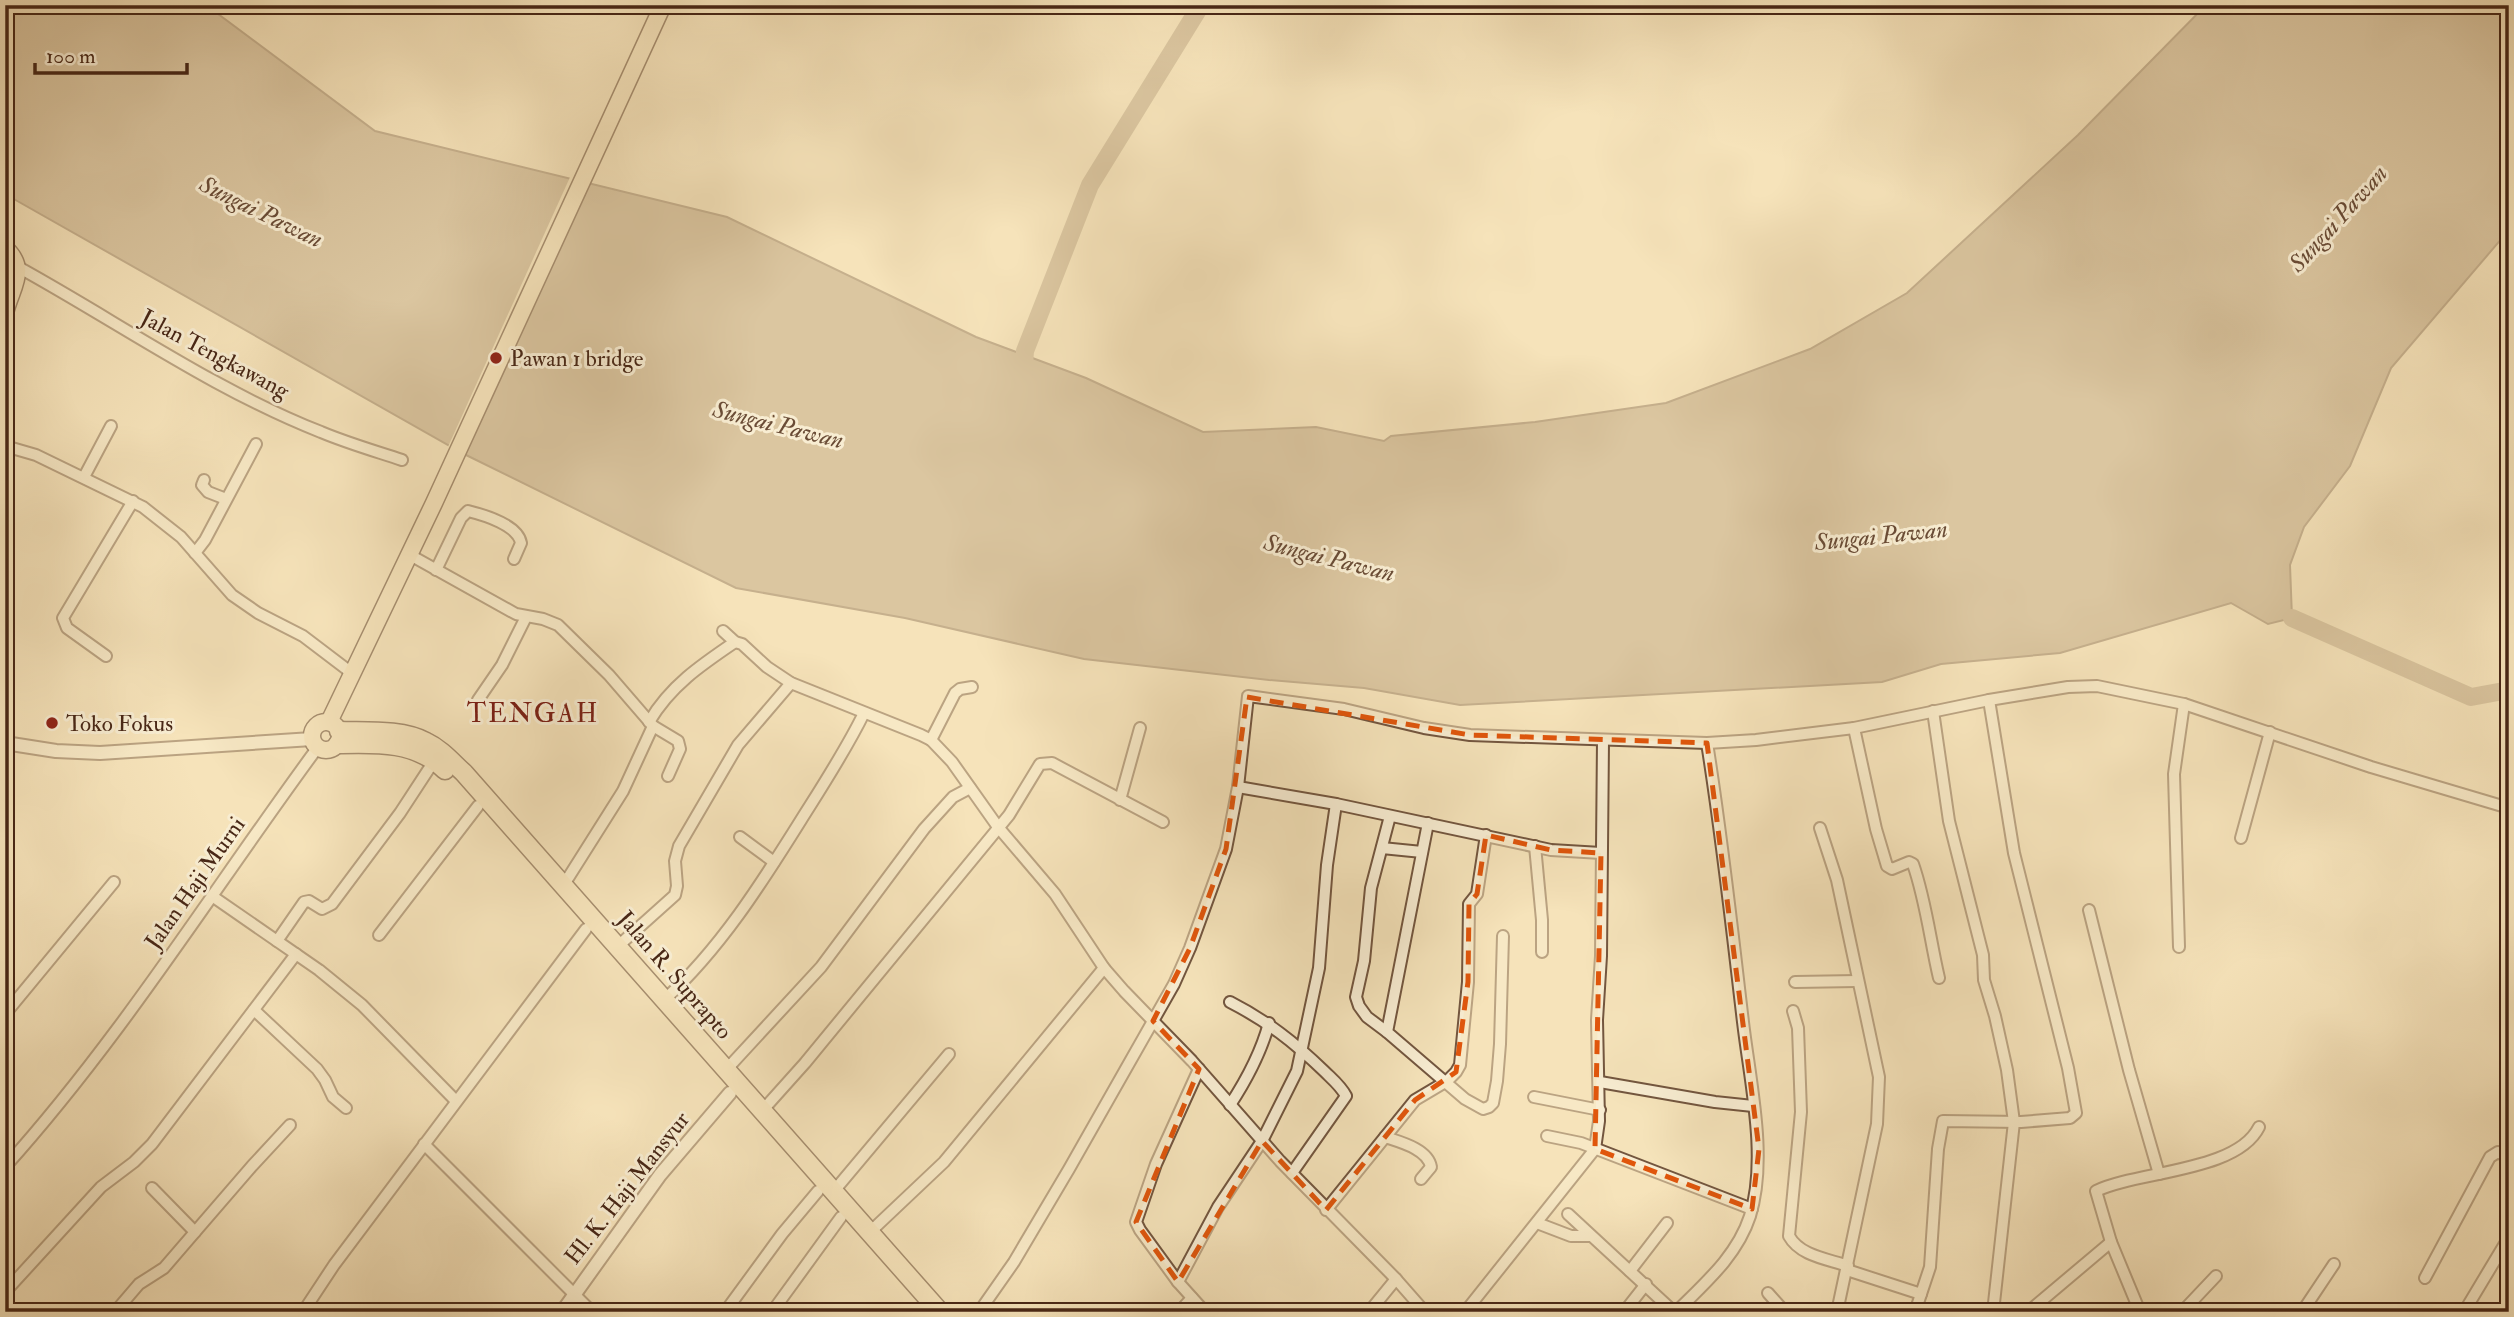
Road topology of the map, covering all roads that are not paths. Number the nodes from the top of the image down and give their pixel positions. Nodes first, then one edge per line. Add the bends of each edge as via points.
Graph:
1 (663, 5) edge
2 (5, 248) edge
3 (13, 269) edge
4 (5, 313) edge
5 (111, 426) dead end
6 (256, 444) dead end
7 (5, 446) edge
8 (402, 460) dead end
9 (84, 477) junction
10 (204, 480) dead end
11 (226, 499) junction
12 (133, 501) junction
13 (195, 553) junction
14 (410, 555) junction
15 (514, 559) dead end
16 (436, 570) junction
17 (526, 617) junction
18 (723, 631) dead end
19 (735, 642) junction
20 (106, 656) dead end
21 (353, 674) junction
22 (791, 683) junction
23 (972, 687) dead end
24 (478, 699) dead end
25 (1989, 700) junction
26 (2184, 704) junction
27 (1933, 711) junction
28 (864, 713) junction
29 (651, 724) junction
30 (1854, 727) junction
31 (1140, 728) dead end
32 (335, 732) junction
33 (2270, 732) junction
34 (931, 740) junction
35 (1603, 741) junction
36 (5, 743) edge
37 (315, 743) junction
38 (1707, 743) junction
39 (434, 761) junction
40 (668, 776) dead end
41 (1238, 787) junction
42 (970, 788) junction
43 (1120, 800) junction
44 (1336, 804) junction
45 (478, 806) junction
46 (2509, 808) edge
47 (1390, 816) junction
48 (1163, 822) dead end
49 (1428, 823) junction
50 (998, 827) junction
51 (1820, 828) dead end
52 (1486, 835) junction
53 (740, 837) dead end
54 (2241, 838) dead end
55 (1535, 846) junction
56 (1382, 848) junction
57 (1422, 852) junction
58 (1601, 853) junction
59 (774, 862) junction
60 (114, 882) dead end
61 (563, 886) junction
62 (212, 896) junction
63 (2089, 910) dead end
64 (586, 929) junction
65 (379, 935) dead end
66 (1503, 936) dead end
67 (277, 941) junction
68 (617, 947) junction
69 (2179, 947) dead end
70 (1542, 952) dead end
71 (296, 954) junction
72 (1104, 968) junction
73 (1939, 978) dead end
74 (1857, 981) junction
75 (1796, 982) dead end
76 (653, 994) junction
77 (1230, 1002) dead end
78 (254, 1010) junction
79 (1793, 1011) dead end
80 (5, 1014) edge
81 (1153, 1021) junction
82 (1269, 1023) junction
83 (1387, 1032) junction
84 (1302, 1050) junction
85 (949, 1054) dead end
86 (1199, 1069) junction
87 (726, 1070) junction
88 (1447, 1081) junction
89 (1600, 1083) junction
90 (730, 1093) junction
91 (1534, 1097) dead end
92 (456, 1101) junction
93 (1230, 1105) junction
94 (1753, 1106) junction
95 (346, 1108) dead end
96 (1600, 1110) junction
97 (762, 1111) junction
98 (2014, 1122) junction
99 (290, 1125) dead end
100 (2259, 1127) dead end
101 (1548, 1136) dead end
102 (1385, 1137) junction
103 (1262, 1141) junction
104 (424, 1144) junction
105 (1595, 1149) junction
106 (2509, 1158) edge
107 (5, 1167) edge
108 (1292, 1173) junction
109 (2159, 1174) junction
110 (1421, 1179) dead end
111 (820, 1184) junction
112 (152, 1188) dead end
113 (1562, 1208) junction
114 (1752, 1209) junction
115 (1326, 1210) junction
116 (841, 1217) junction
117 (1537, 1223) junction
118 (1667, 1223) dead end
119 (195, 1232) junction
120 (870, 1232) junction
121 (1591, 1236) junction
122 (2509, 1237) edge
123 (2111, 1242) junction
124 (2334, 1264) dead end
125 (1847, 1268) junction
126 (1630, 1271) junction
127 (2216, 1276) dead end
128 (2425, 1278) dead end
129 (1396, 1279) junction
130 (1178, 1282) junction
131 (1646, 1284) junction
132 (5, 1292) edge
133 (574, 1293) junction
134 (1768, 1293) dead end
135 (1922, 1294) junction
136 (1192, 1298) junction
137 (115, 1312) edge
138 (303, 1312) edge
139 (562, 1312) edge
140 (593, 1312) edge
141 (725, 1312) edge
142 (772, 1312) edge
143 (925, 1312) edge
144 (940, 1312) edge
145 (979, 1312) edge
146 (1179, 1312) edge
147 (1205, 1312) edge
148 (1370, 1312) edge
149 (1425, 1312) edge
150 (1465, 1312) edge
151 (1624, 1312) edge
152 (1675, 1312) edge
153 (1785, 1312) edge
154 (1837, 1312) edge
155 (1915, 1312) edge
156 (1993, 1312) edge
157 (2028, 1312) edge
158 (2140, 1312) edge
159 (2182, 1312) edge
160 (2302, 1312) edge
161 (2465, 1312) edge

1 - 14 main road
2 - 3 main road via 14,258
3 - 4 main road
3 - 8 street, Jalan Tengkawang via 249,398 320,432
5 - 9 street
6 - 11 street
7 - 9 street
9 - 12 street
10 - 11 street via 206,491
11 - 13 street
12 - 13 street
12 - 20 street via 62,618 67,628
13 - 21 street via 232,594 303,636
14 - 16 street
14 - 21 main road
15 - 16 street via 521,543 519,535 468,512
16 - 17 street
17 - 24 street via 502,665
17 - 29 street via 558,625
18 - 19 street
19 - 22 street
19 - 29 street via 675,687
21 - 32 main road
22 - 28 street
22 - 68 street via 738,745 685,835 676,854 673,898
23 - 34 street via 955,693
25 - 26 street via 2097,686
25 - 27 street
25 - 98 street via 2014,853 2077,1109 2070,1118
26 - 33 street
26 - 69 street via 2174,774
27 - 30 street
27 - 98 street via 1950,821 1983,955 1984,980 2007,1070
28 - 34 street
28 - 59 street
29 - 40 street via 680,743
29 - 61 street via 628,782
30 - 38 street
30 - 73 street via 1888,866 1913,864
31 - 43 street
32 - 37 main road via 326,750
32 - 37 main road via 316,726
32 - 39 highway, Jalan R. Suprapto via 396,745
32 - 61 highway, Jalan R. Suprapto via 407,736 441,751
33 - 46 street
33 - 54 street
34 - 42 street
35 - 38 street
35 - 41 street via 1470,735 1344,709 1249,696
35 - 58 street
36 - 37 street via 100,753
37 - 62 street, Jalan Haji Murni
38 - 94 street
39 - 45 highway, Jalan R. Suprapto
39 - 67 street via 332,905 322,909 304,902
41 - 44 street
41 - 81 street via 1216,879 1185,960
42 - 50 street
42 - 87 street via 953,797 918,835 821,968
43 - 48 street
43 - 50 street via 1052,762 1044,762
44 - 47 street
44 - 84 street via 1319,968
45 - 64 highway, Jalan R. Suprapto
45 - 65 street
47 - 49 street
47 - 56 street
49 - 52 street
49 - 57 street
50 - 72 street via 1055,894
50 - 97 street
51 - 74 street via 1837,880
52 - 55 street
52 - 88 street via 1477,894 1469,904 1462,1050 1456,1072
53 - 59 street
55 - 58 street
55 - 70 street
56 - 57 street
56 - 83 street via 1371,888 1356,998 1367,1017
57 - 83 street
58 - 89 street
59 - 76 street via 722,937
60 - 80 street
61 - 68 highway, Jalan R. Suprapto
62 - 67 street
62 - 107 street, Jalan Haji Murni via 46,1122
63 - 109 street
64 - 76 highway, Jalan R. Suprapto
64 - 92 street
66 - 88 street via 1493,1102 1486,1109 1475,1105
67 - 71 street
68 - 76 highway, Jalan R. Suprapto
71 - 78 street
71 - 92 street via 362,1005
72 - 81 street
72 - 120 street via 944,1163
74 - 75 street
74 - 125 street via 1880,1097
76 - 87 highway, Jalan R. Suprapto
76 - 90 highway, Jalan R. Suprapto
77 - 82 street
78 - 95 street via 317,1069 333,1097
78 - 132 street via 152,1144 101,1187
79 - 125 street via 1798,1028 1801,1112 1789,1236 1796,1246
81 - 86 street
81 - 145 street via 1031,1235
82 - 84 street
82 - 93 street via 1245,1082
83 - 88 street
84 - 103 street via 1297,1071
84 - 108 street via 1346,1099
85 - 111 street
86 - 93 street
86 - 130 street via 1156,1164 1136,1222
87 - 97 highway, Jalan R. Suprapto
88 - 102 street via 1415,1100
89 - 94 street
89 - 96 street
90 - 111 highway, Jalan R. Suprapto
90 - 133 street, Hl. K. Haji Mansyur via 660,1175
91 - 96 street
92 - 104 street
93 - 103 street
94 - 114 street via 1759,1149
96 - 105 street
97 - 111 highway, Jalan R. Suprapto
98 - 135 street via 1941,1123 1930,1267
98 - 156 street
99 - 119 street
100 - 109 street via 2234,1151
101 - 105 street
102 - 110 street via 1410,1145 1430,1161 1431,1167
102 - 115 street
103 - 108 street
103 - 130 street via 1218,1207
104 - 133 street
104 - 138 street
105 - 113 street
105 - 114 street
106 - 128 street via 2498,1152 2490,1157
108 - 115 street
109 - 123 street via 2096,1191
111 - 116 highway, Jalan R. Suprapto
111 - 120 highway, Jalan R. Suprapto
111 - 141 street
112 - 119 street
113 - 117 street
113 - 121 street
114 - 152 street via 1734,1249
115 - 129 street
116 - 142 street
116 - 143 highway, Jalan R. Suprapto
117 - 121 street via 1571,1236
117 - 150 street
118 - 126 street
119 - 137 street via 164,1268 139,1284
120 - 144 highway, Jalan R. Suprapto
121 - 126 street
122 - 161 street
123 - 157 street
123 - 158 street
124 - 160 street
125 - 135 street
125 - 154 street
126 - 131 street
127 - 159 street
129 - 148 street
129 - 149 street
130 - 136 street
131 - 151 street
131 - 152 street
133 - 139 street, Hl. K. Haji Mansyur
133 - 140 street
134 - 153 street
135 - 155 street
136 - 146 street
136 - 147 street

